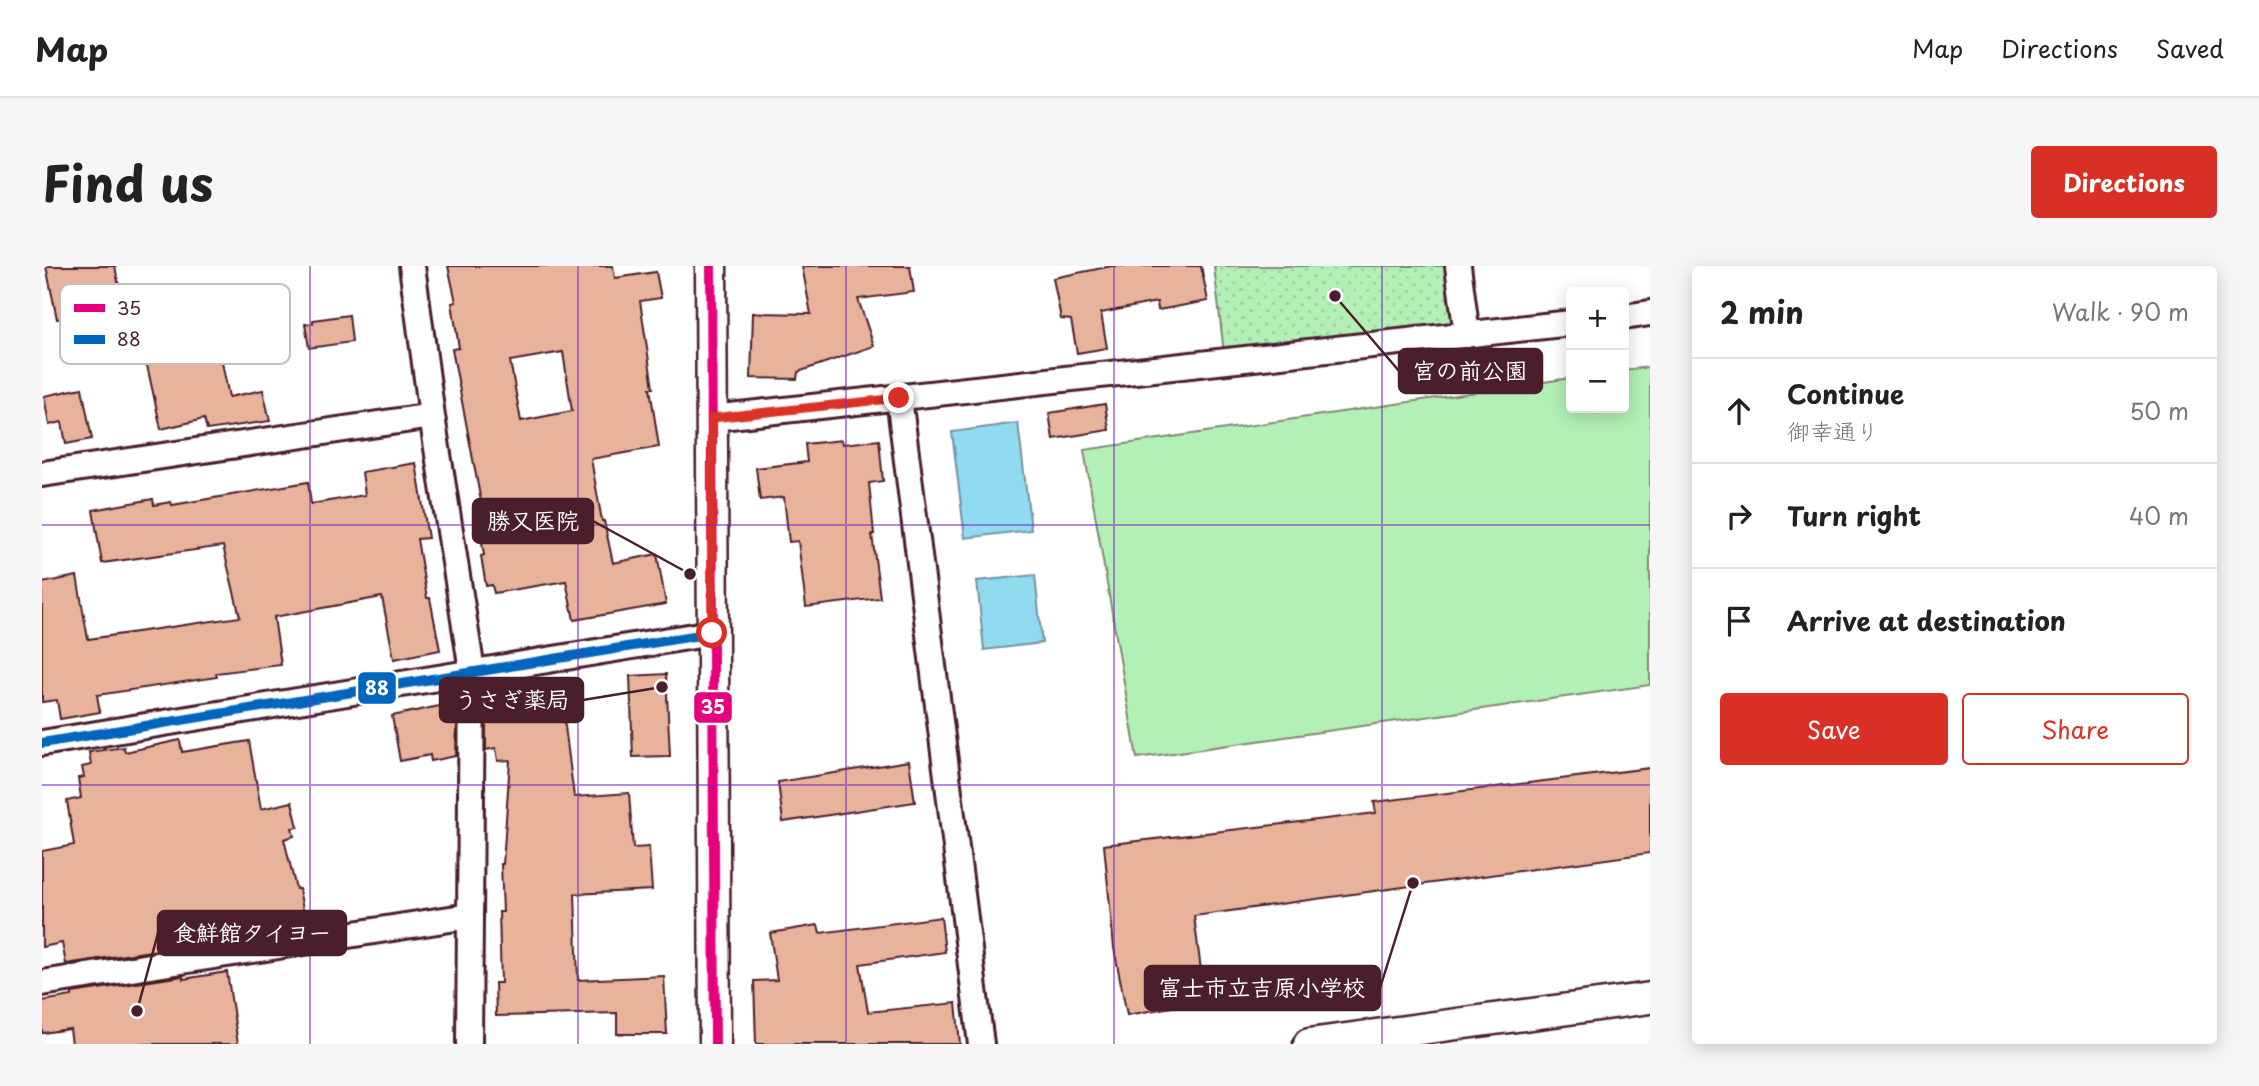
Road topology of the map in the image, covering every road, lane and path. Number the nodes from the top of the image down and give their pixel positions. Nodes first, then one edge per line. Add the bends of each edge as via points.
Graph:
1 (412, 266) edge
2 (711, 266) edge
3 (1458, 266) edge
4 (1650, 313) edge
5 (1629, 316) edge
6 (1566, 324) edge
7 (1467, 335) junction
8 (899, 398) junction
9 (432, 416) junction
10 (712, 418) junction
11 (42, 474) edge
12 (712, 633) junction
13 (472, 671) junction
14 (42, 744) edge
15 (469, 916) junction
16 (42, 983) edge
17 (1650, 998) edge
18 (469, 1044) edge
19 (715, 1044) edge
20 (981, 1044) edge
21 (1308, 1044) edge

1 - 9 street
2 - 10 street
3 - 7 street
4 - 5 street
6 - 7 street
7 - 8 street
8 - 10 street
8 - 20 street
9 - 11 street
9 - 13 street
10 - 12 street
12 - 13 street
12 - 19 street
13 - 14 street
13 - 15 street
15 - 16 street
15 - 18 street
17 - 21 street

